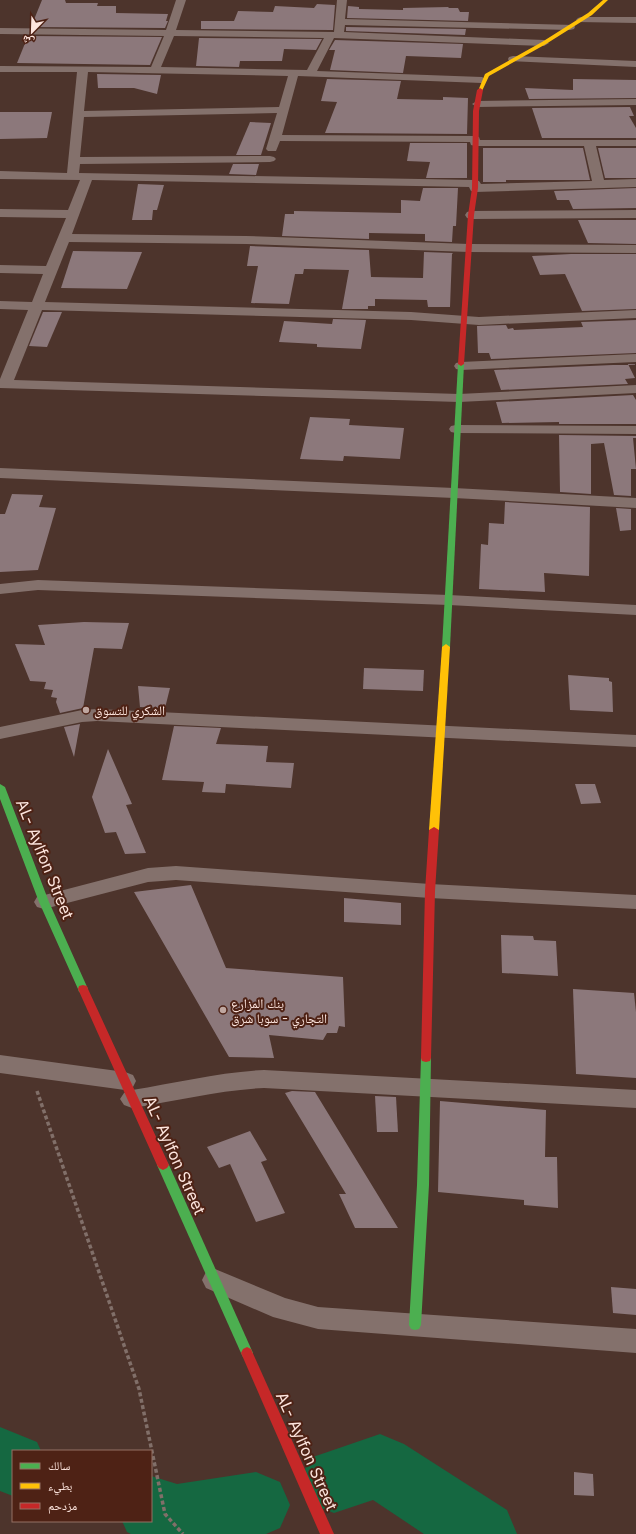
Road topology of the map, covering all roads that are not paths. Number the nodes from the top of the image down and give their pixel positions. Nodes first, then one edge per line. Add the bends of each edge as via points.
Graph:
1 (181, 0) edge
2 (342, 0) edge
3 (606, 0) edge
4 (581, 20) junction
5 (636, 20) edge
6 (341, 22) junction
7 (570, 27) junction
8 (0, 31) edge
9 (170, 33) junction
10 (335, 35) junction
11 (544, 43) junction
12 (513, 59) junction
13 (636, 64) edge
14 (0, 69) edge
15 (83, 69) junction
16 (155, 69) junction
17 (294, 72) junction
18 (311, 73) junction
19 (482, 80) junction
20 (636, 102) edge
21 (477, 104) junction
22 (283, 110) junction
23 (78, 114) junction
24 (274, 138) junction
25 (475, 141) junction
26 (636, 143) edge
27 (589, 144) junction
28 (270, 159) junction
29 (74, 161) junction
30 (0, 175) edge
31 (72, 176) junction
32 (87, 177) junction
33 (261, 181) junction
34 (636, 183) edge
35 (600, 185) junction
36 (475, 186) junction
37 (0, 213) edge
38 (73, 214) junction
39 (636, 214) edge
40 (471, 215) junction
41 (64, 238) junction
42 (469, 248) junction
43 (636, 249) edge
44 (0, 269) edge
45 (51, 270) junction
46 (0, 305) edge
47 (36, 305) junction
48 (636, 314) edge
49 (464, 320) junction
50 (636, 358) edge
51 (461, 366) junction
52 (2, 384) edge
53 (636, 389) edge
54 (459, 398) junction
55 (456, 429) junction
56 (636, 430) edge
57 (0, 473) edge
58 (454, 493) junction
59 (636, 503) edge
60 (0, 589) edge
61 (449, 600) junction
62 (636, 610) edge
63 (441, 731) junction
64 (0, 733) edge
65 (636, 741) edge
66 (0, 787) edge
67 (6, 820) edge
68 (430, 891) junction
69 (44, 902) junction
70 (636, 902) edge
71 (0, 1064) edge
72 (426, 1087) junction
73 (129, 1090) junction
74 (636, 1099) edge
75 (215, 1280) junction
76 (415, 1325) junction
77 (636, 1341) edge
78 (327, 1534) edge

1 - 9 street
2 - 6 street
3 - 4 main road
4 - 5 street
4 - 7 main road
6 - 7 street
6 - 10 street
7 - 11 main road
8 - 9 street
9 - 10 street
9 - 16 street
10 - 11 street
10 - 18 street
11 - 12 main road
12 - 13 street
12 - 19 main road
14 - 15 street
15 - 16 street
15 - 23 street
16 - 17 street
17 - 18 street
17 - 22 street
18 - 19 street
19 - 21 main road
20 - 21 street
21 - 25 main road
22 - 23 street
22 - 24 street
23 - 29 street
24 - 25 street
24 - 28 street
25 - 27 street
25 - 36 main road
26 - 27 street
27 - 35 street
28 - 29 street
28 - 33 street
29 - 31 street
30 - 31 street
31 - 32 street
32 - 33 street
32 - 38 street
33 - 36 street
34 - 35 street
35 - 36 street
36 - 40 main road
37 - 38 street
38 - 41 street
39 - 40 street
40 - 42 main road
41 - 42 street via 246,240
41 - 45 street
42 - 43 street
42 - 49 main road
44 - 45 street
45 - 47 street
46 - 47 street
47 - 49 street via 422,316
47 - 52 street
48 - 49 street via 507,321
49 - 51 main road
50 - 51 street
51 - 54 main road
52 - 54 street
53 - 54 street
54 - 55 main road
55 - 56 street
55 - 58 main road
57 - 58 street
58 - 59 street
58 - 61 main road
60 - 61 street via 38,585
61 - 62 street
61 - 63 main road
63 - 64 street via 97,715
63 - 65 street
63 - 68 main road
66 - 67 main road, AL- Aylfon Street
67 - 69 main road, AL- Aylfon Street
68 - 69 street via 176,873 148,875
68 - 70 street
68 - 72 main road
69 - 73 main road, AL- Aylfon Street
71 - 73 street via 28,1066
72 - 73 street via 264,1079 235,1080 215,1085
72 - 74 street
72 - 76 main road
73 - 75 main road, AL- Aylfon Street
75 - 76 street via 282,1309 311,1316
75 - 78 main road, AL- Aylfon Street
76 - 77 street

